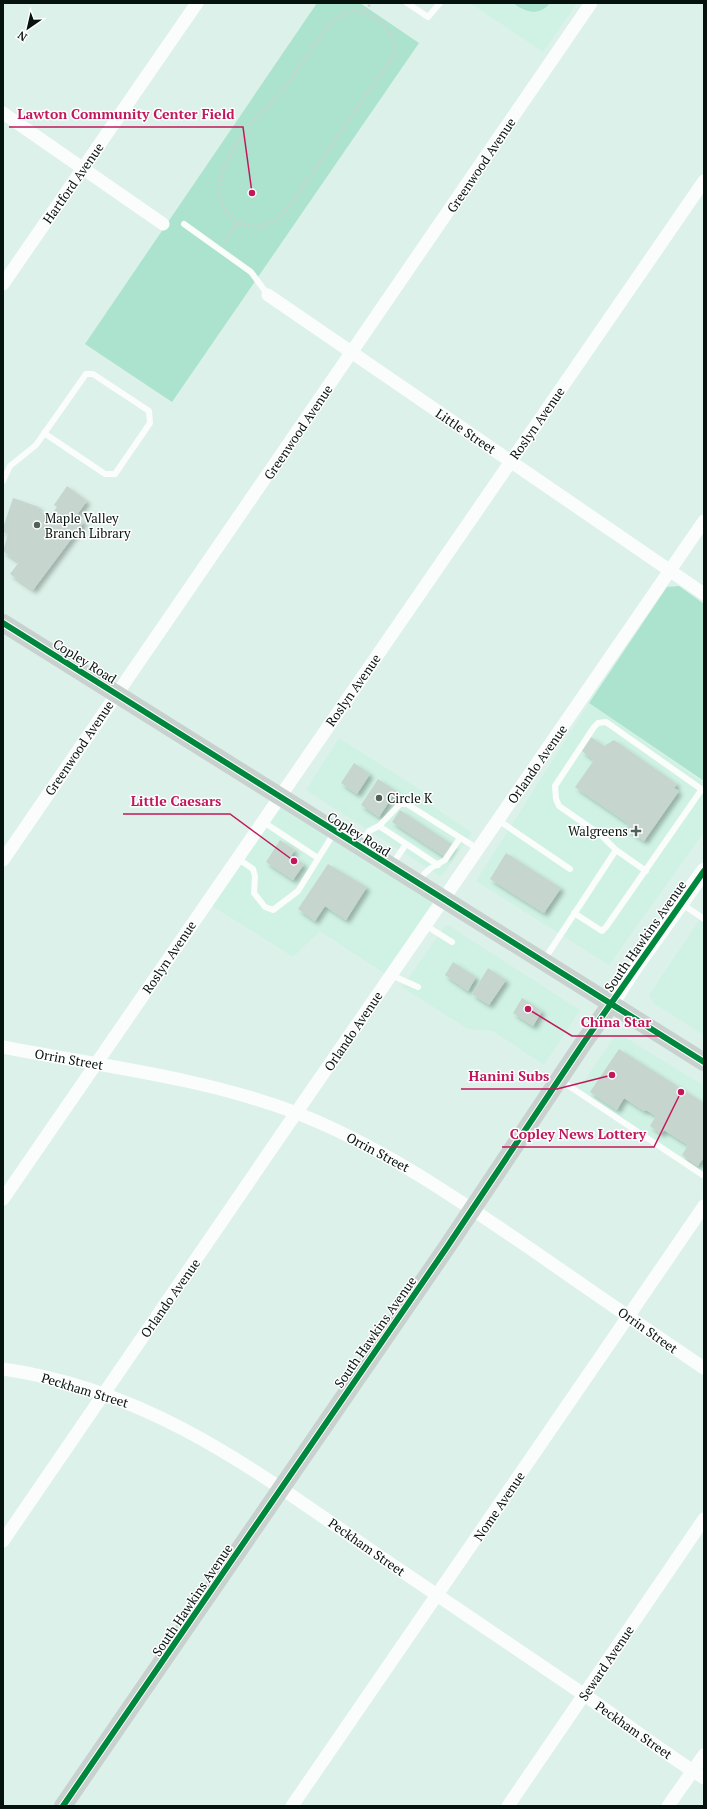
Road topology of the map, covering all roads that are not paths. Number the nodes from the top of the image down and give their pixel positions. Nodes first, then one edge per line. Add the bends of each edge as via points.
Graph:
1 (196, 3) edge
2 (407, 3) edge
3 (440, 3) edge
4 (591, 3) edge
5 (3, 112) edge
6 (83, 168) junction
7 (704, 181) edge
8 (163, 224) dead end
9 (184, 224) dead end
10 (3, 284) edge
11 (268, 295) joint
12 (351, 352) junction
13 (44, 433) junction
14 (510, 461) junction
15 (3, 481) edge
16 (704, 521) edge
17 (670, 570) junction
18 (704, 594) edge
19 (3, 622) edge
20 (116, 694) junction
21 (703, 790) edge
22 (279, 797) junction
23 (498, 820) junction
24 (262, 822) junction
25 (379, 826) junction
26 (335, 832) junction
27 (460, 838) junction
28 (406, 844) junction
29 (359, 847) junction
30 (478, 849) junction
31 (616, 850) junction
32 (237, 858) junction
33 (318, 858) junction
34 (3, 860) edge
35 (438, 865) junction
36 (391, 867) junction
37 (570, 869) dead end
38 (646, 871) junction
39 (704, 871) edge
40 (418, 884) junction
41 (443, 899) junction
42 (681, 903) junction
43 (574, 913) junction
44 (704, 918) edge
45 (425, 925) junction
46 (452, 942) dead end
47 (543, 962) junction
48 (391, 975) junction
49 (418, 987) dead end
50 (611, 1004) junction
51 (3, 1047) edge
52 (704, 1062) edge
53 (96, 1064) junction
54 (559, 1079) junction
55 (296, 1113) junction
56 (704, 1176) edge
57 (3, 1199) edge
58 (704, 1206) edge
59 (472, 1209) junction
60 (628, 1316) junction
61 (3, 1368) edge
62 (704, 1368) edge
63 (106, 1394) junction
64 (281, 1488) junction
65 (704, 1519) edge
66 (3, 1541) edge
67 (437, 1596) junction
68 (584, 1695) junction
69 (704, 1755) edge
70 (699, 1775) edge
71 (63, 1806) edge
72 (292, 1806) edge
73 (508, 1806) edge
74 (668, 1806) edge

1 - 6 street, Hartford Avenue
2 - 3 lane via 428,17
4 - 12 street, Greenwood Avenue
5 - 6 street
6 - 8 street
6 - 10 street, Hartford Avenue
7 - 14 street, Roslyn Avenue
9 - 11 lane via 251,272
11 - 12 street, Little Street
12 - 14 street, Little Street
12 - 20 street, Greenwood Avenue
13 - 13 lane via 86,374 93,374 149,412 150,423 115,474 106,474
13 - 15 lane via 36,445 10,466
14 - 17 street, Little Street
14 - 22 street, Roslyn Avenue
16 - 17 street, Orlando Avenue
17 - 18 street, Little Street
17 - 23 street, Orlando Avenue
19 - 20 main road, Copley Road
20 - 22 main road, Copley Road
20 - 34 street, Greenwood Avenue
21 - 31 lane via 606,722 598,723 554,786 559,806 601,835
21 - 38 lane
22 - 24 street, Roslyn Avenue
22 - 26 main road, Copley Road
23 - 30 street, Orlando Avenue
23 - 37 lane
24 - 32 street, Roslyn Avenue
24 - 33 lane
25 - 27 lane via 400,804 407,804
25 - 28 lane
25 - 29 lane via 369,831
26 - 29 main road, Copley Road
26 - 33 lane
27 - 30 lane
27 - 35 lane via 446,860
28 - 35 lane
28 - 36 lane
29 - 36 main road, Copley Road
30 - 41 street, Orlando Avenue
31 - 38 lane
31 - 43 lane
32 - 33 lane via 253,869 254,893 265,907 273,910 298,890
32 - 53 street, Roslyn Avenue
35 - 40 lane via 424,874
36 - 40 main road, Copley Road
38 - 43 lane via 602,931
39 - 42 street, South Hawkins Avenue
40 - 41 main road, Copley Road
41 - 45 street, Orlando Avenue
41 - 47 main road, Copley Road
42 - 44 lane
42 - 50 street, South Hawkins Avenue
43 - 47 lane
45 - 46 lane
45 - 48 street, Orlando Avenue
47 - 50 main road, Copley Road
48 - 49 lane
48 - 55 street, Orlando Avenue
50 - 52 main road, Copley Road
50 - 54 main road, South Hawkins Avenue
51 - 53 street, Orrin Street
53 - 55 street, Orrin Street via 251,1097
53 - 57 street, Roslyn Avenue
54 - 56 lane
54 - 59 main road, South Hawkins Avenue
55 - 59 street, Orrin Street via 406,1166
55 - 63 street, Orlando Avenue
58 - 60 street, Nome Avenue
59 - 60 street, Orrin Street
59 - 64 main road, South Hawkins Avenue
60 - 62 street, Orrin Street
60 - 67 street, Nome Avenue
61 - 63 street, Peckham Street via 56,1379
63 - 64 street, Peckham Street via 158,1415 204,1439
63 - 66 street, Orlando Avenue
64 - 67 street, Peckham Street
64 - 71 main road, South Hawkins Avenue
65 - 68 street, Seward Avenue
67 - 68 street, Peckham Street
67 - 72 street, Nome Avenue
68 - 70 street, Peckham Street
68 - 73 street, Seward Avenue
69 - 70 street
70 - 74 street

